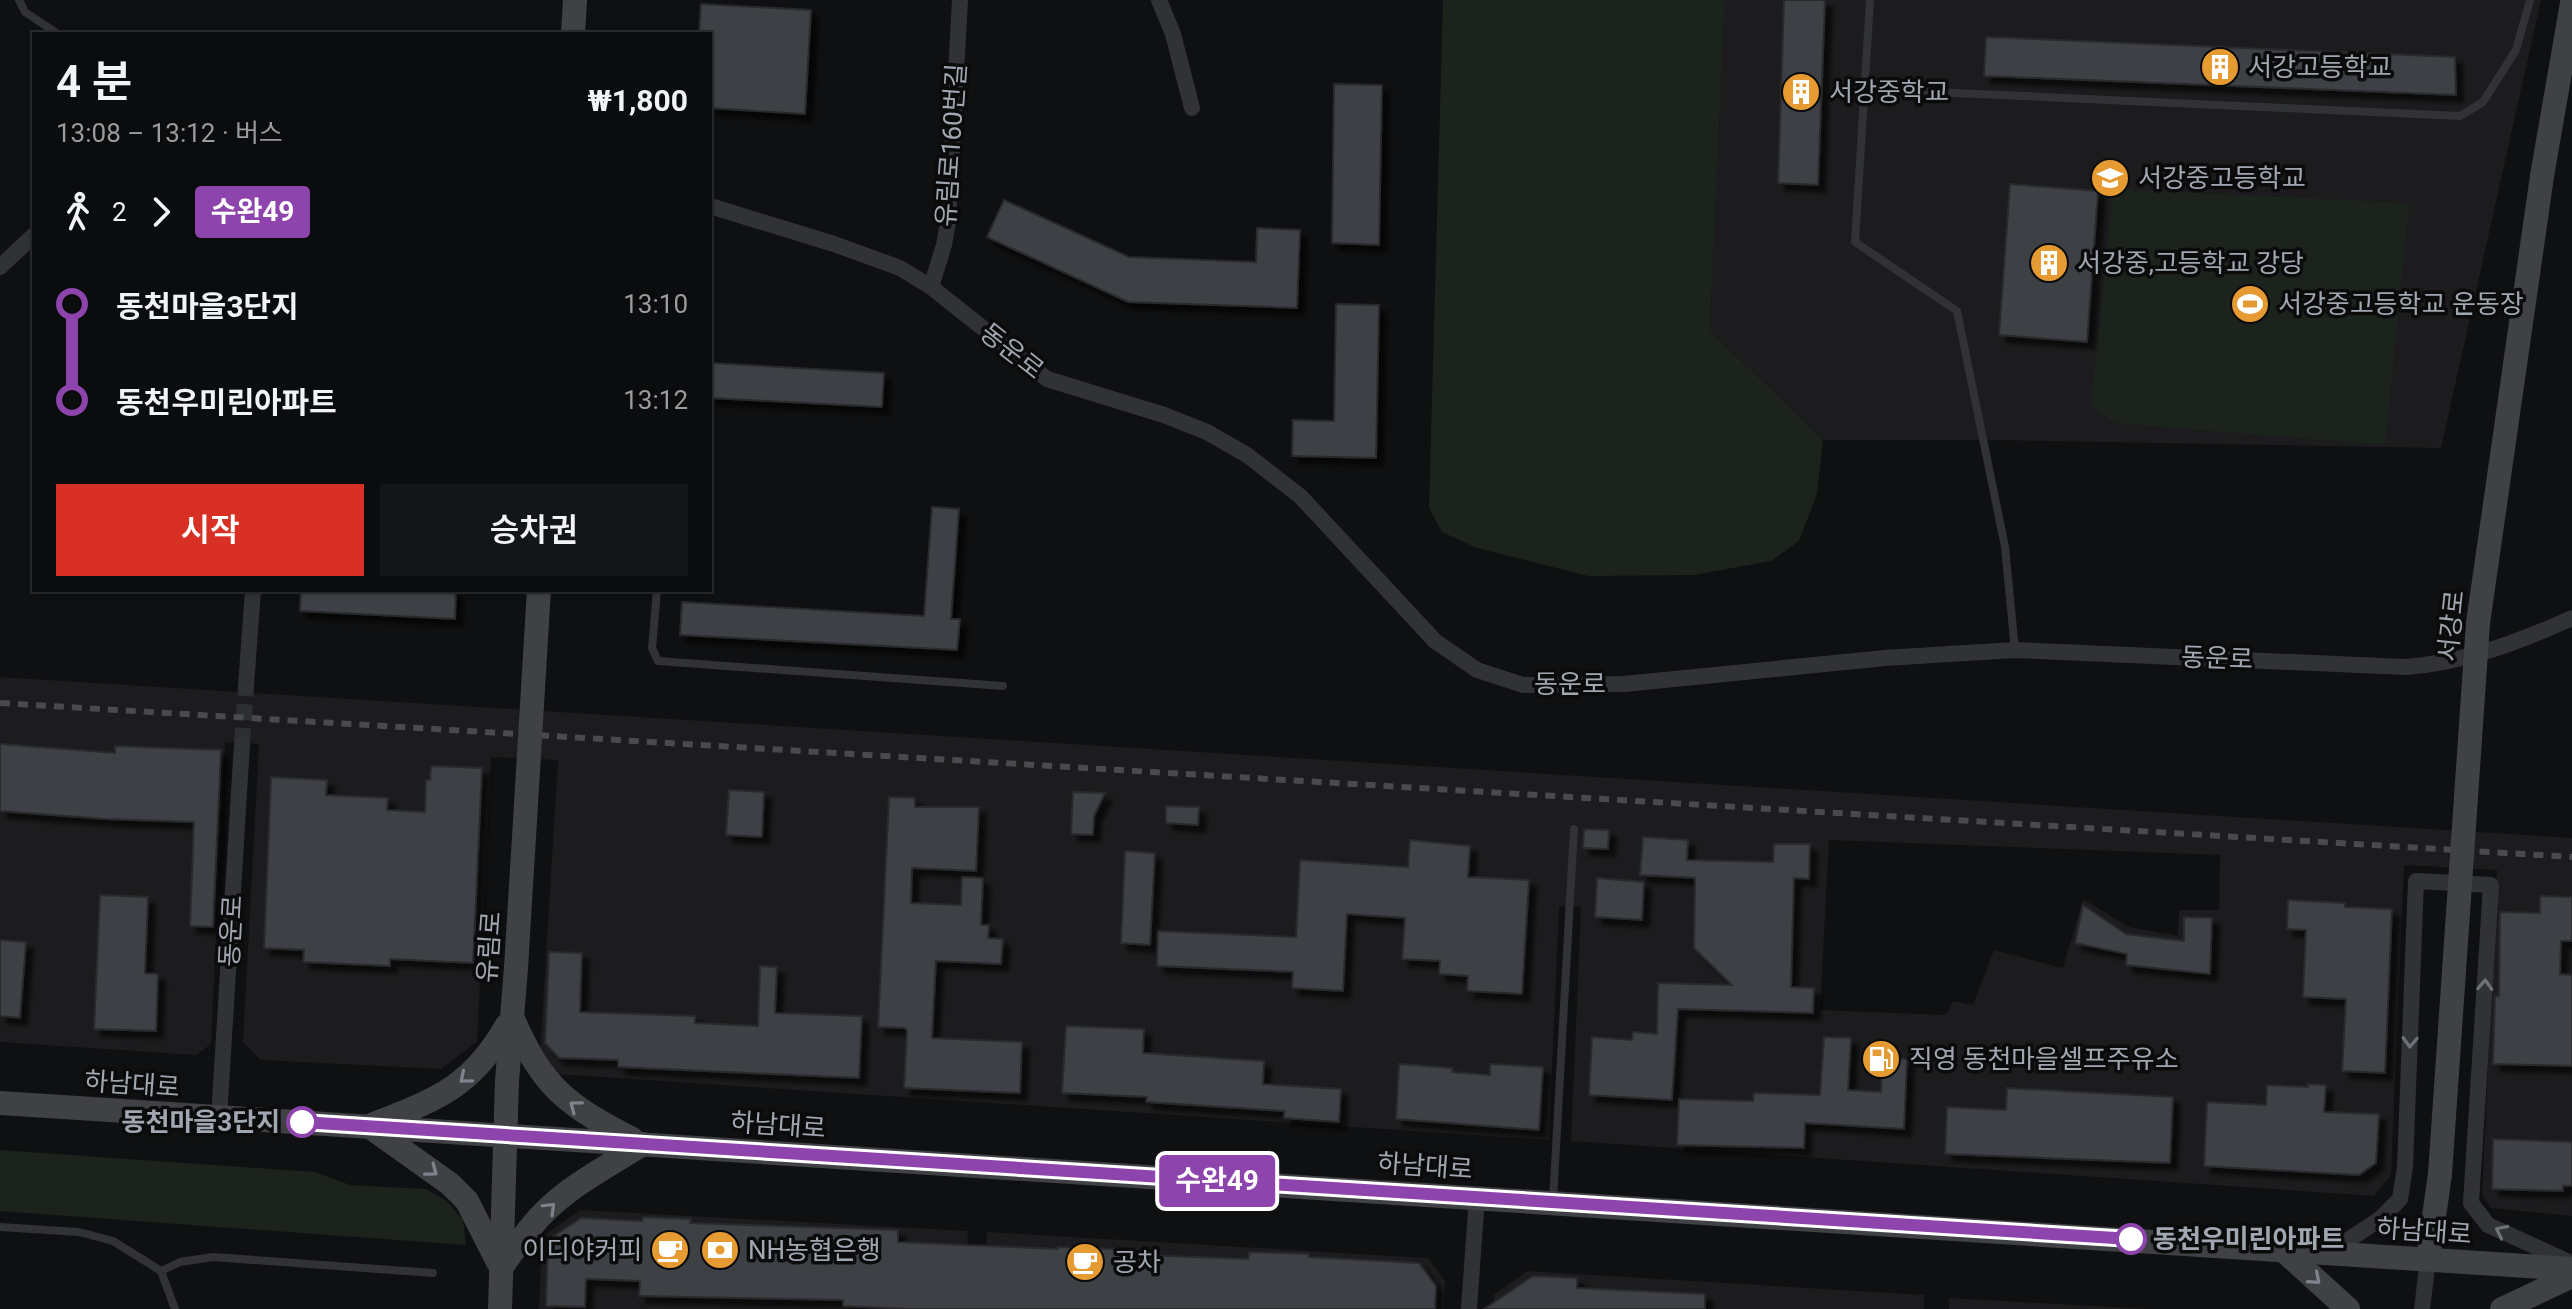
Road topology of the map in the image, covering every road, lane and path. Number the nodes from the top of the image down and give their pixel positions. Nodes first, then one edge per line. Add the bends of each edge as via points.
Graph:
1 (19, 0) edge
2 (575, 0) edge
3 (960, 0) edge
4 (1159, 0) edge
5 (1870, 0) edge
6 (2530, 0) edge
7 (2572, 3) edge
8 (55, 32) edge
9 (573, 32) edge
10 (1867, 89) junction
11 (1192, 108) dead end
12 (712, 207) edge
13 (32, 237) edge
14 (0, 267) edge
15 (931, 287) junction
16 (253, 592) edge
17 (539, 592) edge
18 (657, 592) edge
19 (2572, 618) edge
20 (2015, 650) junction
21 (246, 686) tunnel mouth
22 (1003, 686) dead end
23 (242, 744) tunnel mouth
24 (1574, 829) dead end
25 (512, 1017) junction
26 (0, 1103) edge
27 (219, 1118) junction
28 (368, 1126) junction
29 (505, 1135) junction
30 (643, 1144) junction
31 (1477, 1197) junction
32 (1553, 1201) junction
33 (0, 1227) edge
34 (2282, 1249) junction
35 (2330, 1252) junction
36 (2428, 1259) junction
37 (2572, 1266) edge
38 (501, 1268) junction
39 (161, 1271) junction
40 (433, 1273) dead end
41 (2572, 1276) edge
42 (175, 1309) edge
43 (500, 1309) edge
44 (1469, 1309) edge
45 (2348, 1309) edge
46 (2422, 1309) edge
47 (2502, 1309) edge

1 - 8 lane via 25,12
2 - 9 street
3 - 15 street, 유림로160번길 via 948,222
4 - 11 street
5 - 10 lane
6 - 10 lane via 2516,50 2483,102 2460,116
7 - 36 street, 서강로, bridge via 2478,623 2440,1174
10 - 20 lane via 1855,242 1957,311 2005,547
12 - 15 street, 동운로 via 862,254
13 - 14 street
15 - 20 street, 동운로 via 1047,379 1178,420 1255,460 1300,496 1435,641 1477,670 1523,685 1624,684
16 - 21 street
17 - 25 street, 유림로, bridge
18 - 22 lane via 652,648 658,661
19 - 20 street, 동운로 via 2446,663 2405,667
23 - 27 street, 동운로
24 - 32 lane
25 -> 28 street via 492,1052 468,1077 437,1099
25 - 29 street, 유림로
30 -> 25 street via 563,1098 542,1075
26 - 27 street, 하남대로
27 - 28 street, 하남대로
28 - 29 street, 하남대로
28 -> 38 street via 467,1201
29 - 30 street, 하남대로
29 - 38 street, 유림로
30 - 31 street, 하남대로
38 -> 30 street via 556,1201
31 - 32 street, 하남대로
31 - 44 street
32 - 34 street, 하남대로
33 - 39 lane via 79,1232 113,1241
34 - 35 street, 하남대로
34 -> 45 street
35 - 36 street, 하남대로
37 -> 35 street via 2488,1225 2471,1203 2491,885 2416,881 2400,1199
36 - 37 street, 하남대로
36 - 46 street
38 - 43 street, 유림로
39 - 40 lane via 213,1257
39 - 42 lane
41 - 47 street

